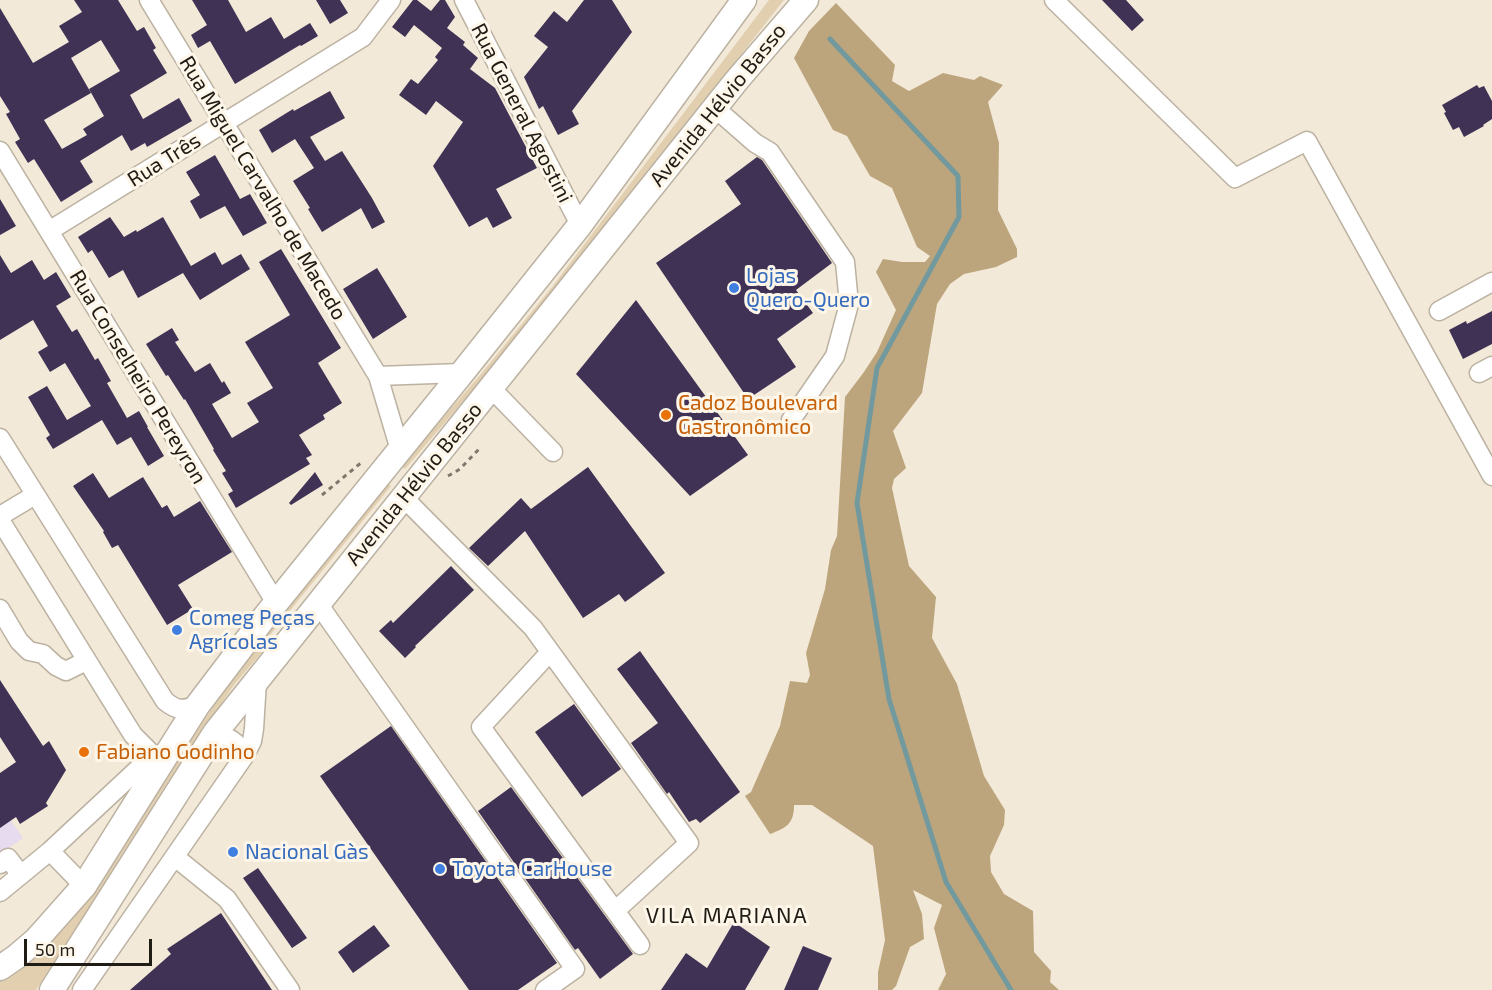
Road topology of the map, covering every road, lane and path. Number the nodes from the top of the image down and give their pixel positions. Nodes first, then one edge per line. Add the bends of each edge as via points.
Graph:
1 (148, 0) edge
2 (391, 0) edge
3 (464, 0) edge
4 (744, 0) edge
5 (806, 0) edge
6 (1054, 0) edge
7 (715, 108) junction
8 (224, 123) junction
9 (0, 151) edge
10 (580, 225) junction
11 (49, 231) junction
12 (1492, 282) edge
13 (1439, 311) dead end
14 (462, 373) junction
15 (378, 376) junction
16 (491, 388) junction
17 (791, 420) dead end
18 (0, 438) edge
19 (400, 450) junction
20 (553, 452) dead end
21 (1490, 470) edge
22 (35, 495) junction
23 (404, 498) junction
24 (0, 518) edge
25 (276, 603) junction
26 (319, 604) junction
27 (0, 609) edge
28 (550, 652) junction
29 (86, 661) junction
30 (257, 681) junction
31 (197, 706) junction
32 (215, 733) junction
33 (245, 756) junction
34 (160, 763) junction
35 (50, 851) junction
36 (175, 856) junction
37 (0, 864) edge
38 (21, 875) junction
39 (84, 886) junction
40 (0, 892) edge
41 (615, 911) junction
42 (640, 945) dead end
43 (0, 968) edge
44 (52, 990) edge
45 (82, 990) edge
46 (290, 990) edge
47 (545, 990) edge

1 - 8 street, Rua Miguel Carvalho de Macedo
2 - 8 street, Rua Três via 363,38
3 - 10 street, Rua General Agostini
4 - 10 main road, Avenida Hélvio Basso
5 - 7 main road, Avenida Hélvio Basso
6 - 21 street via 1235,178 1307,141
7 - 16 main road, Avenida Hélvio Basso
7 - 17 street via 770,152 845,261 849,304 835,356
8 - 11 street, Rua Três
8 - 15 street, Rua Miguel Carvalho de Macedo
9 - 11 street, Rua Conselheiro Pereyron
10 - 14 main road, Avenida Hélvio Basso
11 - 25 street, Rua Conselheiro Pereyron
12 - 13 street
14 - 15 street
14 - 19 main road, Avenida Hélvio Basso
15 - 19 street, Rua Miguel Carvalho de Macedo
16 - 20 street
16 - 23 main road, Avenida Hélvio Basso
18 - 22 street
19 - 25 main road, Avenida Hélvio Basso
22 - 24 street
22 - 31 street via 165,701 183,710
23 - 26 main road, Avenida Hélvio Basso
23 - 28 street via 533,628
24 - 29 street
25 - 31 main road, Avenida Hélvio Basso
26 - 30 main road, Avenida Hélvio Basso
26 - 47 street via 575,969
27 - 29 street via 29,651 43,654 66,671
28 - 41 street via 481,726
28 - 41 street via 689,843
29 - 34 street via 133,735
30 - 32 main road, Avenida Hélvio Basso
30 - 33 street via 254,729
31 - 34 main road, Avenida Hélvio Basso
32 - 33 street via 231,739
32 - 44 main road, Avenida Hélvio Basso
33 - 36 street
34 - 35 street via 138,769
34 - 39 main road, Avenida Hélvio Basso
35 - 38 street
35 - 39 street
36 - 45 street
36 - 46 street via 227,899
37 - 38 street via 8,858
38 - 40 street
39 - 43 main road, Avenida Hélvio Basso via 36,940
41 - 42 street

